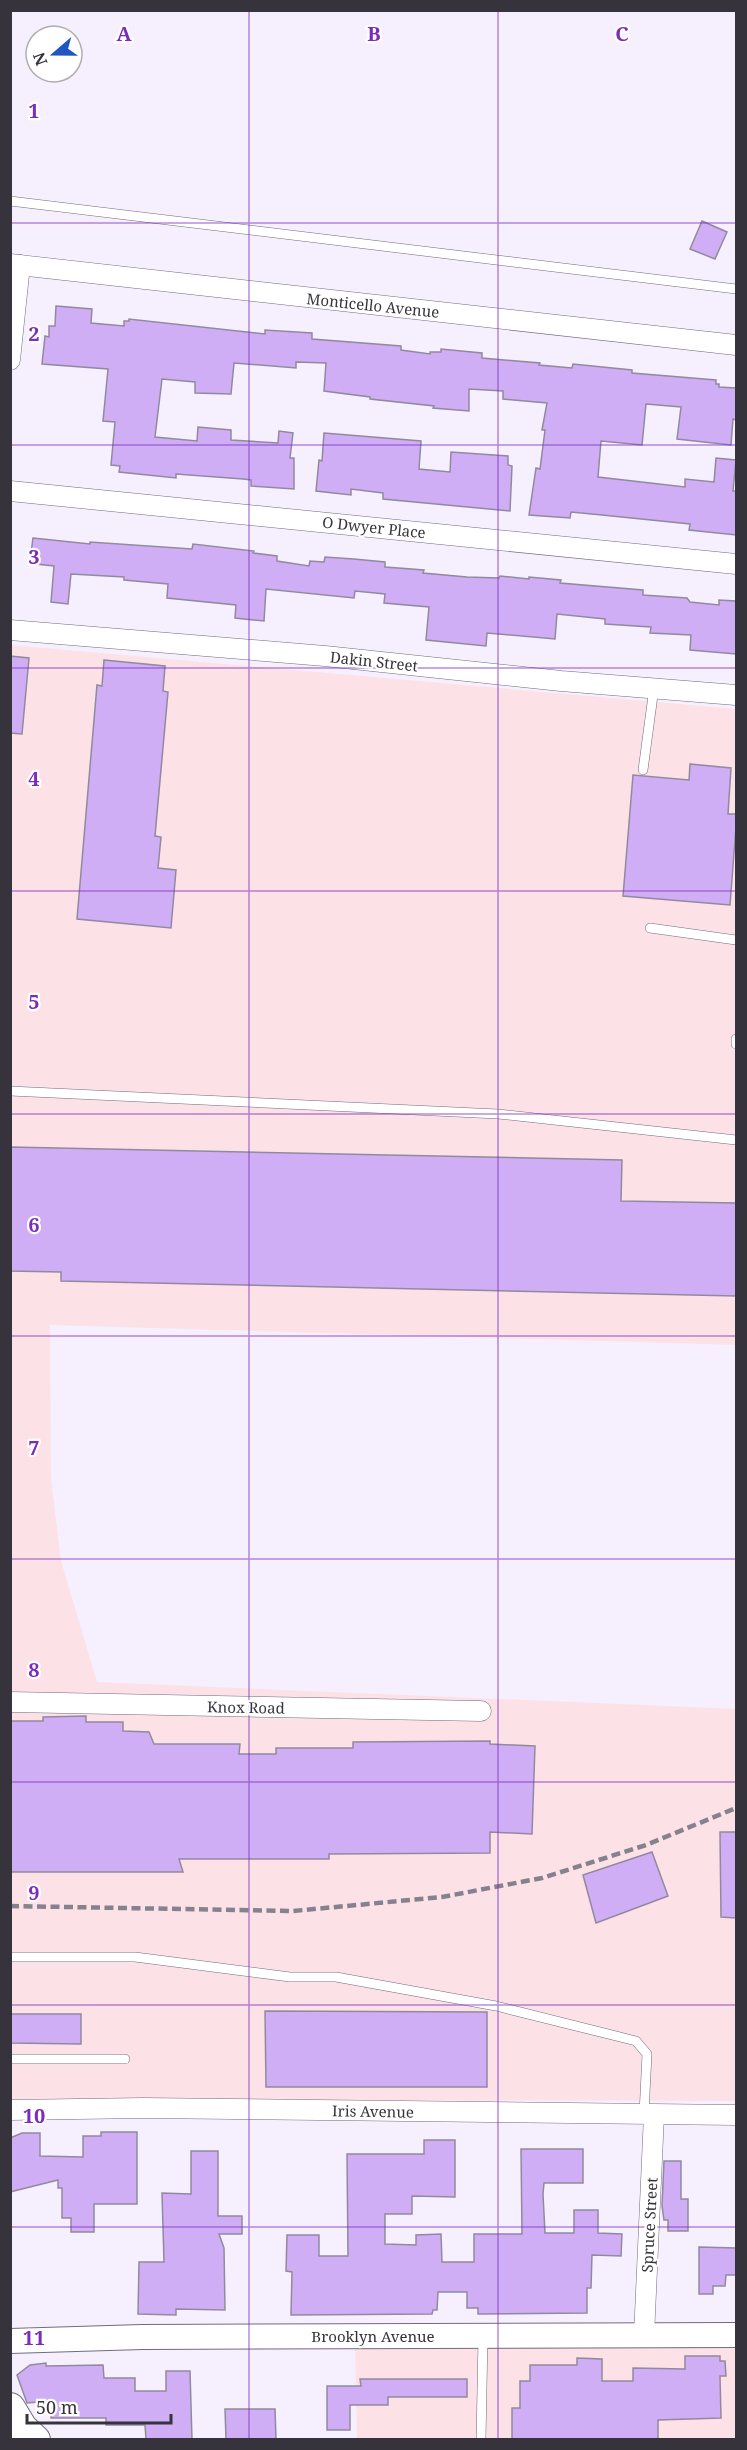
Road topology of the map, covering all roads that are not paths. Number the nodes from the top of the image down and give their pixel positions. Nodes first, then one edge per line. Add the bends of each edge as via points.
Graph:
1 (10, 201) edge
2 (15, 265) edge
3 (736, 289) edge
4 (736, 345) edge
5 (10, 360) edge
6 (10, 491) edge
7 (736, 564) edge
8 (10, 630) edge
9 (654, 688) junction
10 (736, 695) edge
11 (643, 770) dead end
12 (650, 928) dead end
13 (736, 940) edge
14 (736, 1039) edge
15 (736, 1044) edge
16 (10, 1091) edge
17 (736, 1140) edge
18 (10, 1702) edge
19 (481, 1711) dead end
20 (10, 1957) edge
21 (10, 2059) edge
22 (125, 2059) dead end
23 (10, 2110) edge
24 (649, 2114) junction
25 (736, 2115) edge
26 (736, 2334) edge
27 (483, 2336) junction
28 (644, 2336) junction
29 (10, 2341) edge
30 (10, 2408) edge
31 (35, 2439) edge
32 (481, 2439) edge

1 - 3 lane
2 - 4 street, Monticello Avenue
2 - 5 street
6 - 7 street, O Dwyer Place
8 - 9 street, Dakin Street
9 - 10 street, Dakin Street
9 - 11 lane
12 - 13 lane
14 - 15 lane
16 - 17 lane via 498,1114
18 - 19 street, Knox Road
20 - 24 lane via 135,1957 290,1977 336,1977 495,2006 636,2041 647,2054
21 - 22 lane
23 - 24 street, Iris Avenue
24 - 25 street, Iris Avenue
24 - 28 street, Spruce Street
26 - 28 street, Brooklyn Avenue
27 - 28 street, Brooklyn Avenue
27 - 29 street, Brooklyn Avenue
27 - 32 lane
30 - 31 main road via 22,2428

